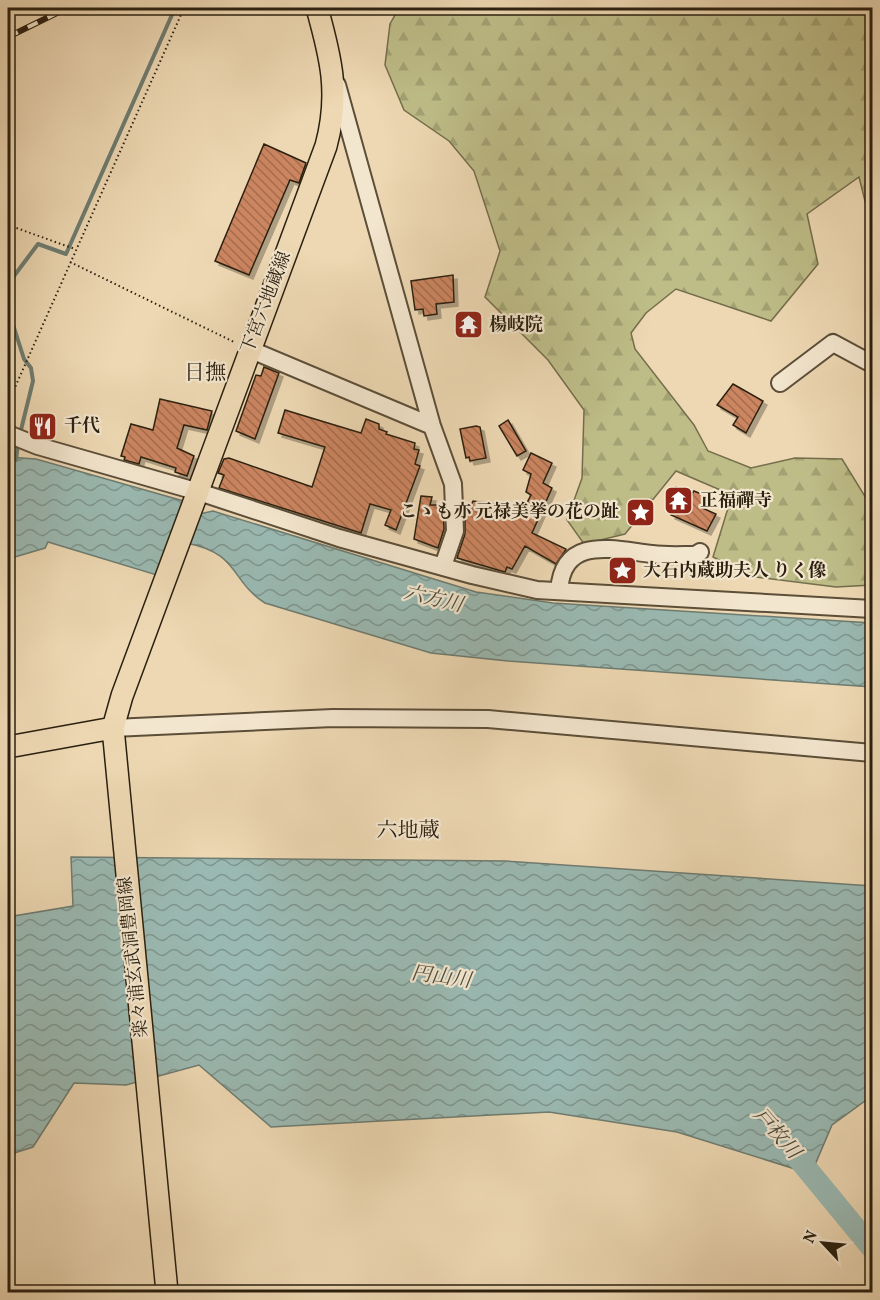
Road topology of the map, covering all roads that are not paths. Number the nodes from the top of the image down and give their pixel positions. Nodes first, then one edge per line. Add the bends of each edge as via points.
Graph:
1 (317, 8) edge
2 (333, 79) junction
3 (249, 349) junction
4 (873, 364) edge
5 (780, 383) dead end
6 (432, 426) junction
7 (8, 434) edge
8 (197, 496) junction
9 (700, 552) dead end
10 (443, 566) junction
11 (559, 591) junction
12 (873, 609) edge
13 (113, 735) junction
14 (8, 747) edge
15 (873, 753) edge
16 (167, 1293) edge

1 - 2 main road, 下宮六地蔵線
2 - 3 main road, 下宮六地蔵線 via 334,109 326,146
2 - 6 street
3 - 6 street
3 - 8 main road, 下宮六地蔵線
4 - 5 street via 833,342
6 - 10 street via 453,483 455,531
7 - 8 street
8 - 10 street
8 - 13 main road, 下宮六地蔵線 via 119,703
9 - 11 street via 654,554 609,548 582,552 562,572
10 - 11 street via 526,587
11 - 12 street
13 - 14 main road
13 - 15 street via 333,718 488,719
13 - 16 main road, 楽々浦玄武洞豊岡線

